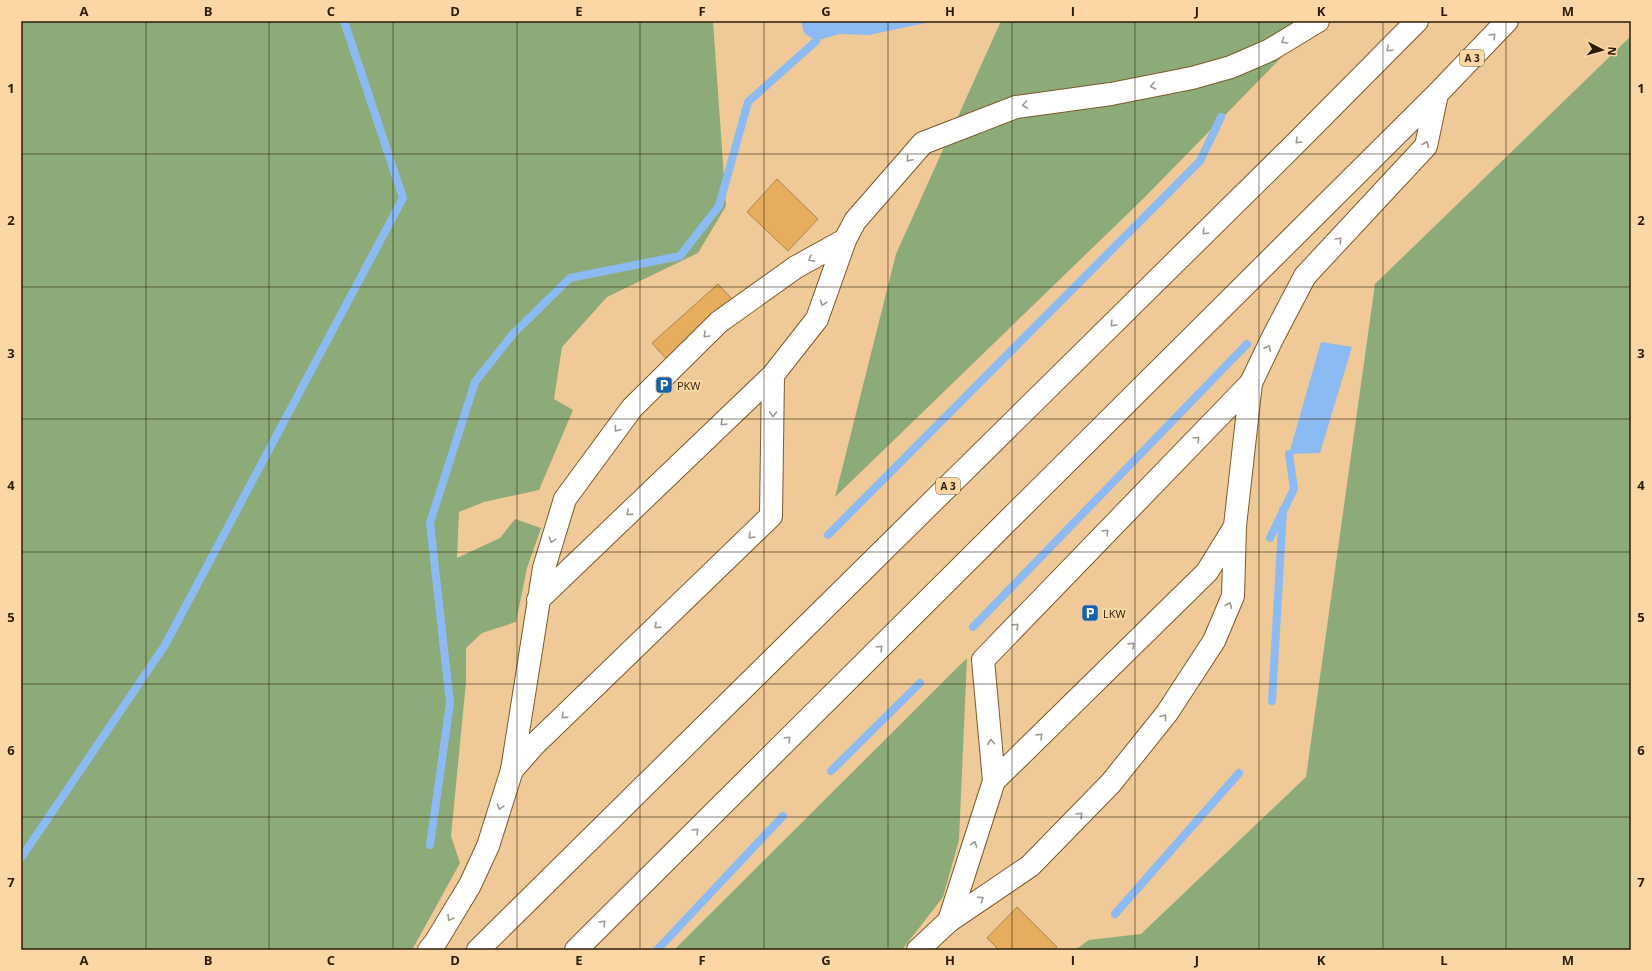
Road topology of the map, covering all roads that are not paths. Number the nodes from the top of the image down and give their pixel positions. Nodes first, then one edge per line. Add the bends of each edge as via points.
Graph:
1 (1318, 21) edge
2 (1416, 21) edge
3 (1507, 21) edge
4 (1437, 94) junction
5 (845, 240) junction
6 (773, 375) junction
7 (1251, 383) junction
8 (1235, 526) junction
9 (538, 600) junction
10 (512, 770) junction
11 (994, 781) junction
12 (949, 921) junction
13 (429, 950) edge
14 (478, 950) edge
15 (576, 950) edge
16 (918, 950) edge

1 -> 5 main road via 1270,50 1231,67 1192,78 1111,94 1016,106 923,143 855,221
2 -> 14 main road, A 3 via 1282,157
4 -> 3 main road, A 3
7 -> 4 main road via 1305,276 1426,146
15 -> 4 main road, A 3
5 -> 6 main road via 817,319
5 -> 9 main road via 796,267 719,322 632,408 564,499 544,568
6 -> 9 main road
6 -> 10 main road via 771,516 535,744
7 - 8 main road
11 -> 7 main road via 983,660
11 -> 8 main road via 1207,572
12 -> 8 main road via 1030,866 1111,783 1167,712 1214,641 1233,596
9 - 10 main road
10 -> 13 main road via 488,846 473,879
12 -> 11 main road
12 - 16 main road

